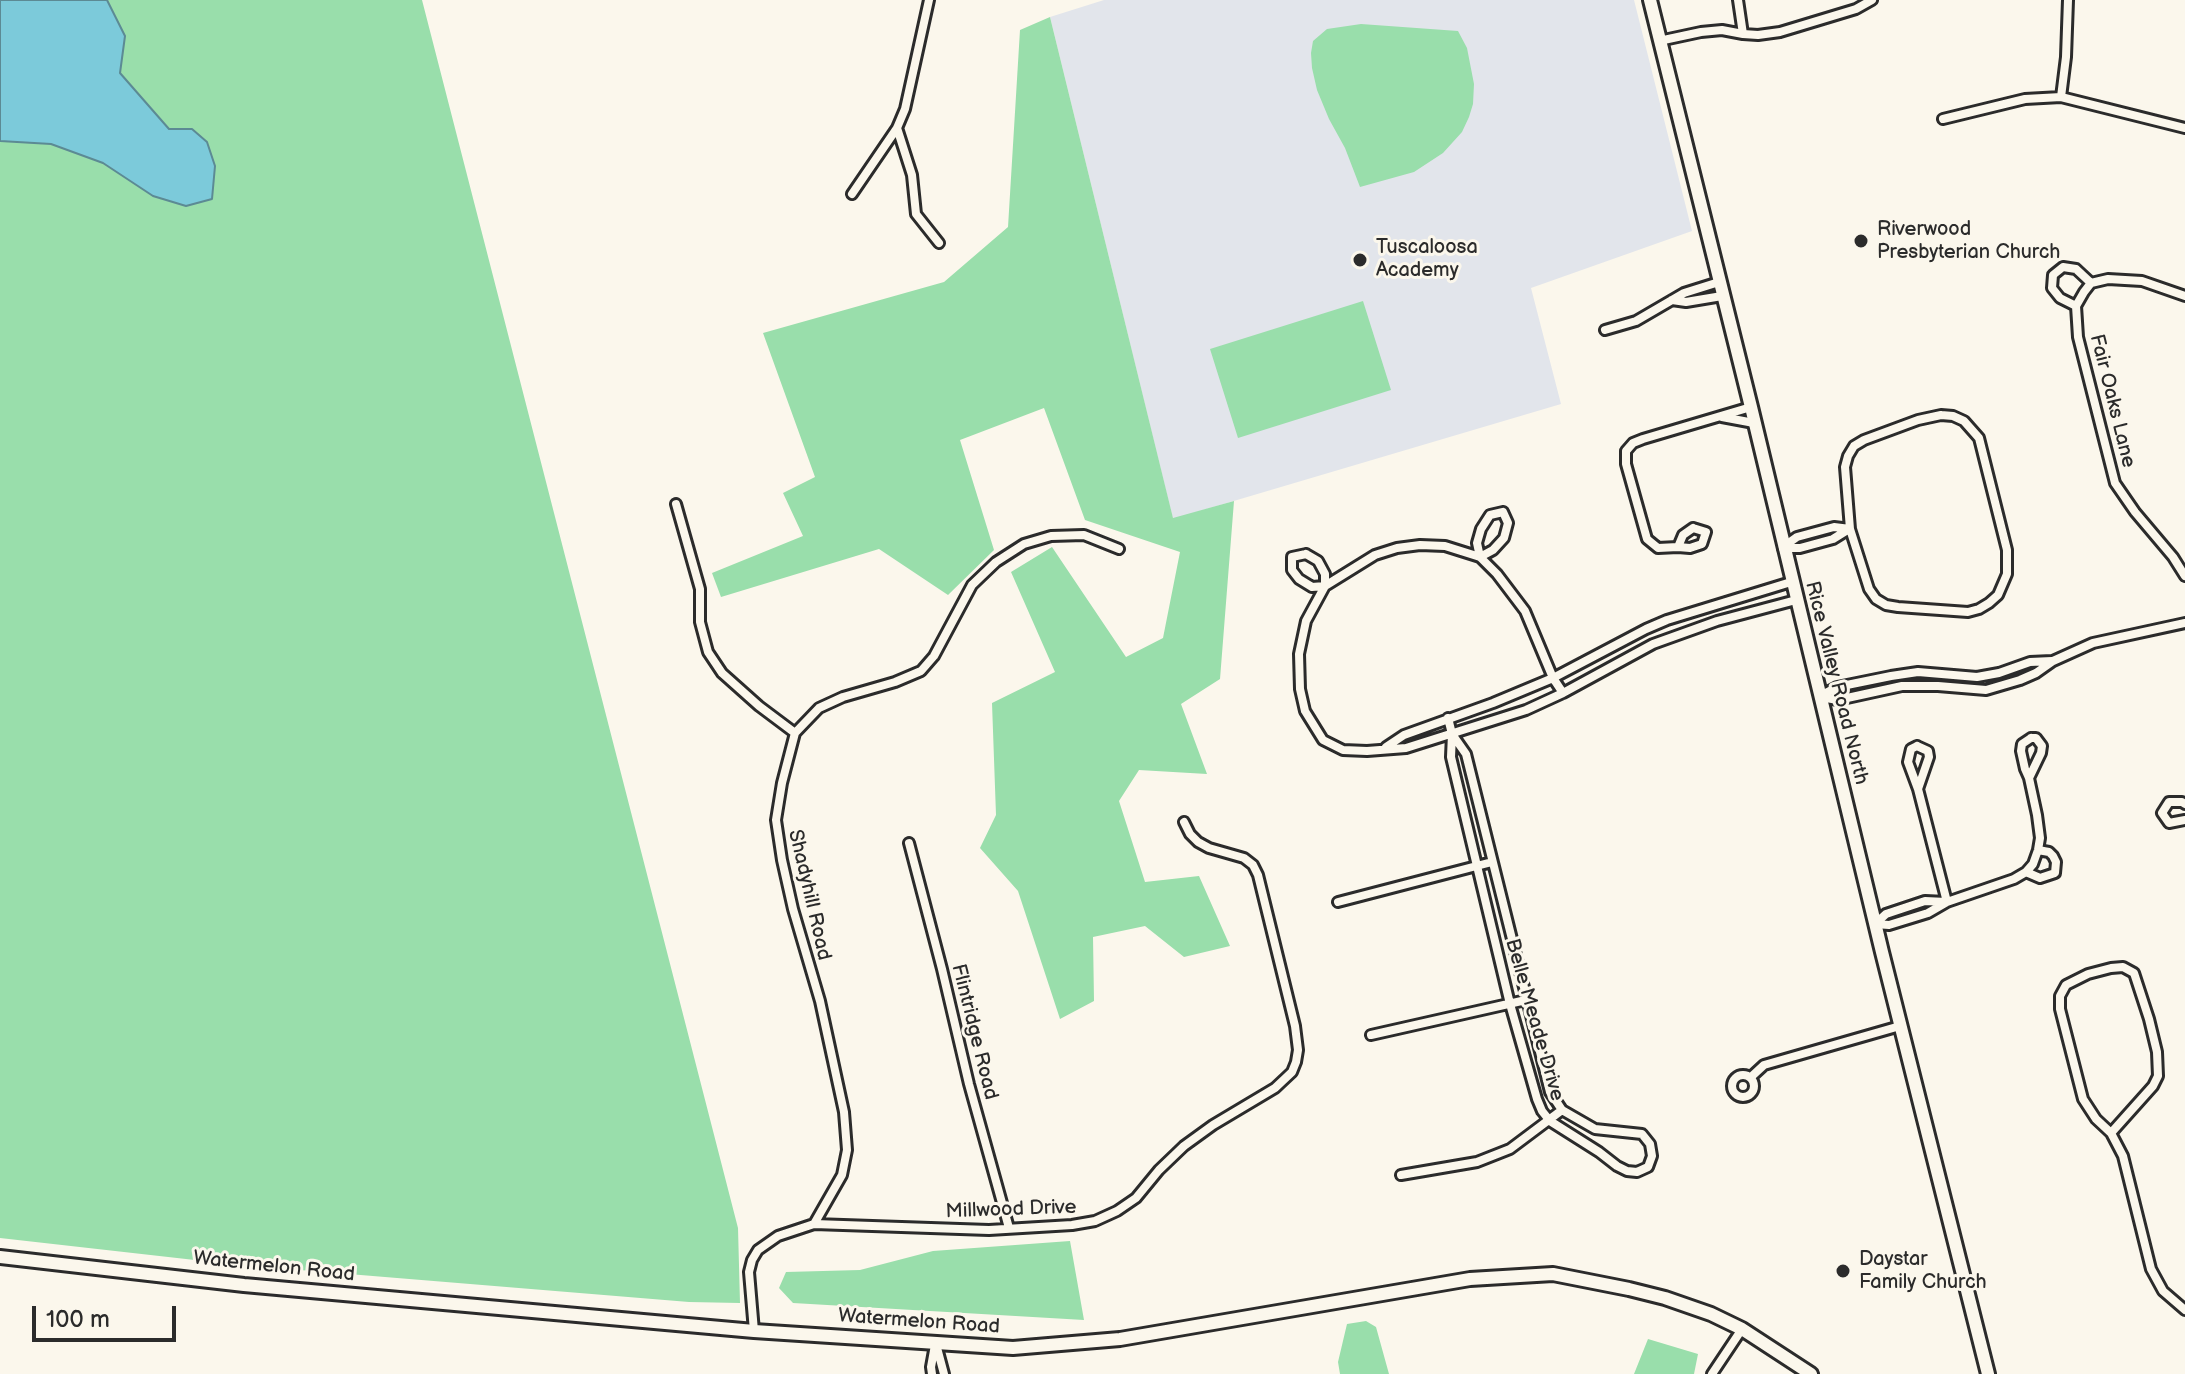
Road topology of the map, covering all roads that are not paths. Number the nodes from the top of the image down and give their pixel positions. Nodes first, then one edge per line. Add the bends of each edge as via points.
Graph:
1 (929, 0) edge
2 (1650, 0) edge
3 (1738, 0) edge
4 (1872, 0) edge
5 (2068, 0) edge
6 (1743, 34) junction
7 (1659, 41) junction
8 (2061, 97) junction
9 (1943, 119) dead end
10 (897, 128) junction
11 (2185, 128) edge
12 (852, 194) dead end
13 (939, 243) dead end
14 (1719, 282) junction
15 (2091, 283) junction
16 (1722, 296) junction
17 (2185, 296) edge
18 (1671, 300) junction
19 (2076, 306) junction
20 (1605, 330) dead end
21 (1751, 407) junction
22 (1722, 417) junction
23 (1754, 423) junction
24 (676, 504) dead end
25 (1850, 529) junction
26 (1678, 547) dead end
27 (1783, 548) junction
28 (1119, 549) dead end
29 (1480, 557) junction
30 (2185, 576) edge
31 (1791, 582) junction
32 (1325, 586) junction
33 (1796, 600) junction
34 (2185, 623) edge
35 (2053, 661) junction
36 (1553, 678) junction
37 (1563, 693) junction
38 (1819, 697) junction
39 (1448, 718) junction
40 (795, 733) junction
41 (1452, 734) junction
42 (1385, 748) junction
43 (2029, 778) dead end
44 (1918, 789) junction
45 (2185, 804) edge
46 (2185, 820) edge
47 (1184, 822) dead end
48 (909, 843) dead end
49 (2038, 850) junction
50 (1492, 862) junction
51 (1477, 867) junction
52 (2026, 872) junction
53 (1338, 902) dead end
54 (1947, 902) junction
55 (1875, 924) junction
56 (1526, 1000) junction
57 (1510, 1004) junction
58 (1900, 1026) junction
59 (1371, 1035) dead end
60 (1751, 1077) dead end
61 (1562, 1110) junction
62 (1550, 1121) junction
63 (2111, 1133) junction
64 (1401, 1175) dead end
65 (814, 1224) junction
66 (1009, 1228) junction
67 (0, 1257) edge
68 (2185, 1310) edge
69 (1742, 1329) junction
70 (754, 1331) junction
71 (936, 1344) junction
72 (932, 1374) edge
73 (944, 1374) edge
74 (1712, 1374) edge
75 (1811, 1374) edge
76 (1988, 1374) edge

1 - 10 street
2 - 7 main road, Rice Valley Road North
3 - 6 street
4 - 6 street via 1780,32
5 - 8 street
6 - 7 street via 1714,31
7 - 14 main road, Rice Valley Road North
8 - 9 street via 2025,99
8 - 11 street
10 - 12 street
10 - 13 street via 912,175 916,214
14 - 16 main road, Rice Valley Road North
14 - 18 street
15 - 17 street via 2142,281
15 - 19 street
15 - 19 street via 2076,269 2063,267 2053,275 2052,288
16 - 18 street
16 - 21 main road, Rice Valley Road North
18 - 20 street via 1636,321
19 - 30 street, Fair Oaks Lane via 2078,337 2115,483
21 - 22 street
21 - 23 main road, Rice Valley Road North
22 - 23 street
22 - 26 street via 1643,439 1626,451 1647,539 1658,548
23 - 27 main road, Rice Valley Road North
24 - 40 street via 700,589 700,622 708,652 722,673
25 - 25 street via 1845,467 1854,446 1918,420 1953,416 1979,438 2007,550 2007,574 1998,595 1979,609 1886,605 1869,589
25 - 27 street via 1834,527 1797,537
27 - 31 main road, Rice Valley Road North
28 - 40 street via 1084,535 1024,544 972,585 921,671 819,708
29 - 29 street via 1481,529 1490,515 1503,512 1508,523 1504,538
29 - 32 street via 1445,546 1397,548 1375,555
29 - 36 street via 1525,611
31 - 33 main road, Rice Valley Road North
31 - 36 street via 1667,620
32 - 32 street via 1312,587 1299,579 1292,557 1306,554 1318,561
32 - 42 street via 1306,621 1299,654 1305,711 1323,740 1343,750
33 - 37 street via 1653,644
33 - 38 main road, Rice Valley Road North
34 - 35 street via 2093,643
35 - 38 street via 1977,677 1918,672 1891,676 1837,687
35 - 38 street via 2020,680 1986,690 1902,686 1838,700
36 - 37 street
36 - 39 street
37 - 41 street
38 - 55 main road, Rice Valley Road North
39 - 41 street, Belle Meade Drive
39 - 42 street
40 - 65 street, Shadyhill Road via 776,820 844,1112 847,1150 842,1175
41 - 42 street via 1406,748
41 - 50 street, Belle Meade Drive via 1466,754
41 - 51 street, Belle Meade Drive via 1451,757
43 - 49 street
44 - 44 street via 1929,757 1917,746 1908,762
44 - 54 street
45 - 46 street via 2169,802 2162,813 2169,823
47 - 66 street, Millwood Drive via 1198,842 1244,858 1258,875 1295,1026 1298,1050 1292,1072 1184,1146 1117,1211 1084,1224
48 - 66 street, Flintridge Road
49 - 52 street
49 - 52 street via 2053,856 2055,873 2040,878
50 - 51 street
50 - 56 street, Belle Meade Drive
51 - 53 street
51 - 57 street, Belle Meade Drive
52 - 54 street
54 - 55 street via 1889,925
55 - 58 main road, Rice Valley Road North
56 - 57 street
56 - 61 street, Belle Meade Drive via 1550,1092
57 - 59 street
57 - 62 street, Belle Meade Drive via 1537,1099
58 - 60 street via 1764,1065
58 - 76 main road, Rice Valley Road North
61 - 62 street
61 - 62 street, Belle Meade Drive via 1595,1129 1642,1134 1650,1144 1648,1167 1627,1171
62 - 64 street via 1510,1149 1477,1162
63 - 63 street via 2083,1099 2060,996 2066,985 2088,974 2123,967 2134,973 2144,1004 2158,1076
63 - 68 street via 2123,1156 2151,1269 2163,1291
65 - 66 street, Millwood Drive
65 - 70 street, Millwood Drive via 767,1242 752,1260
67 - 70 main road, Watermelon Road via 244,1285
69 - 71 main road, Watermelon Road via 1641,1292 1553,1274 1390,1291 1120,1339 1013,1348
69 - 74 street
69 - 75 main road, Watermelon Road
70 - 71 main road, Watermelon Road
71 - 72 street
71 - 73 street

